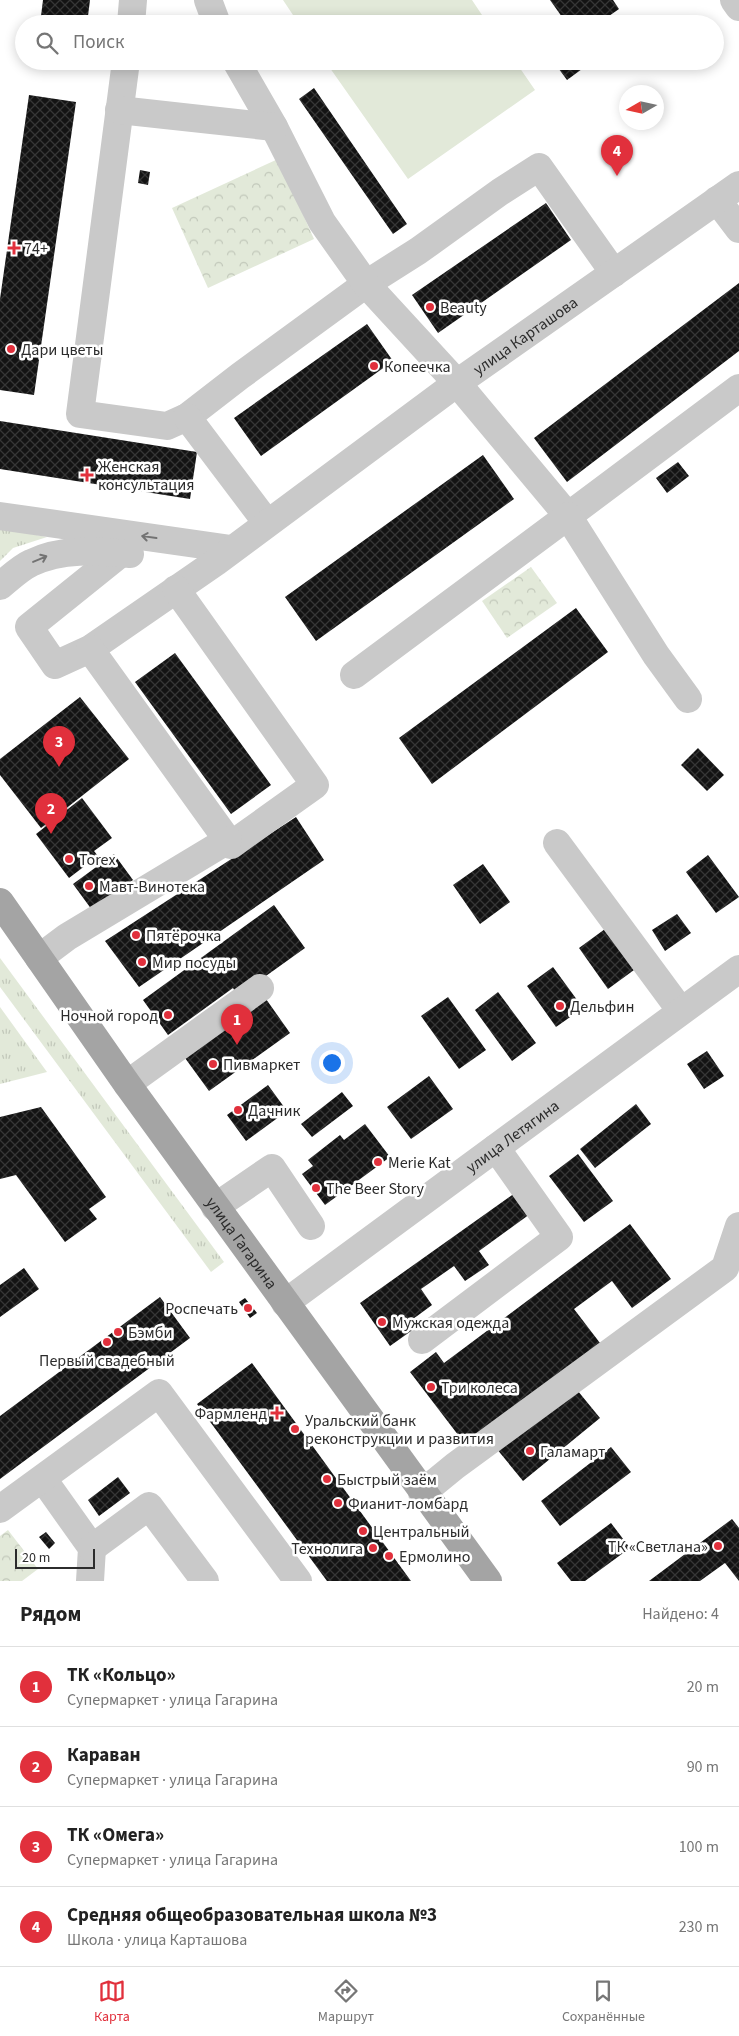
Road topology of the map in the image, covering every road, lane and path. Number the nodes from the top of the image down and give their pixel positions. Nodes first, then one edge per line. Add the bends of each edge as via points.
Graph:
1 (133, 0) edge
2 (208, 0) edge
3 (734, 0) edge
4 (739, 7) edge
5 (132, 15) edge
6 (213, 15) edge
7 (125, 70) edge
8 (241, 70) edge
9 (119, 110) junction
10 (274, 127) junction
11 (728, 193) edge
12 (739, 229) edge
13 (614, 273) junction
14 (366, 284) junction
15 (457, 383) junction
16 (739, 388) edge
17 (187, 417) junction
18 (0, 516) edge
19 (568, 516) junction
20 (267, 524) junction
21 (121, 553) junction
22 (224, 556) junction
23 (0, 586) edge
24 (176, 589) junction
25 (90, 649) junction
26 (354, 676) dead end
27 (688, 699) dead end
28 (228, 840) junction
29 (557, 843) dead end
30 (0, 902) edge
31 (39, 958) junction
32 (739, 969) edge
33 (260, 988) dead end
34 (681, 1010) junction
35 (127, 1084) junction
36 (496, 1148) junction
37 (215, 1207) junction
38 (311, 1226) dead end
39 (739, 1226) edge
40 (285, 1303) junction
41 (422, 1340) dead end
42 (43, 1479) junction
43 (422, 1493) junction
44 (0, 1509) edge
45 (92, 1548) junction
46 (200, 1579) edge
47 (90, 1581) edge
48 (298, 1581) edge
49 (488, 1581) edge

1 - 5 street
2 - 6 street
3 - 4 street
7 - 9 street
8 - 10 street
9 - 10 street
9 - 17 street via 80,414 167,426
10 - 14 street via 322,222
11 - 12 street
11 - 13 street, улица Карташова
13 - 14 street via 539,168
13 - 15 street, улица Карташова
14 - 15 street
14 - 17 street
15 - 19 street
15 - 20 street, улица Карташова
16 - 19 street
17 - 20 street
22 -> 18 street
19 - 26 street
19 - 27 street via 656,655
20 - 22 street, улица Карташова
21 - 22 street
23 -> 21 street via 29,564 50,555 68,551
21 - 25 street, улица Карташова via 29,627 55,665
22 - 24 street, улица Карташова
24 - 25 street, улица Карташова
24 - 28 street via 315,784 231,845
25 - 28 street
28 - 31 street via 67,937
29 - 34 street
30 - 31 main road, улица Гагарина
31 - 35 main road, улица Гагарина
32 - 34 street, улица Летягина
33 - 35 street
34 - 36 street, улица Летягина
35 - 37 main road, улица Гагарина
36 - 40 street, улица Летягина
36 - 41 street via 559,1237
37 - 38 street via 272,1168
37 - 40 main road, улица Гагарина
39 - 43 street via 725,1268
40 - 43 main road, улица Гагарина
42 - 44 street
42 - 45 street
42 - 48 street via 159,1392
43 - 49 main road, улица Гагарина
45 - 46 street via 149,1506
45 - 47 street

